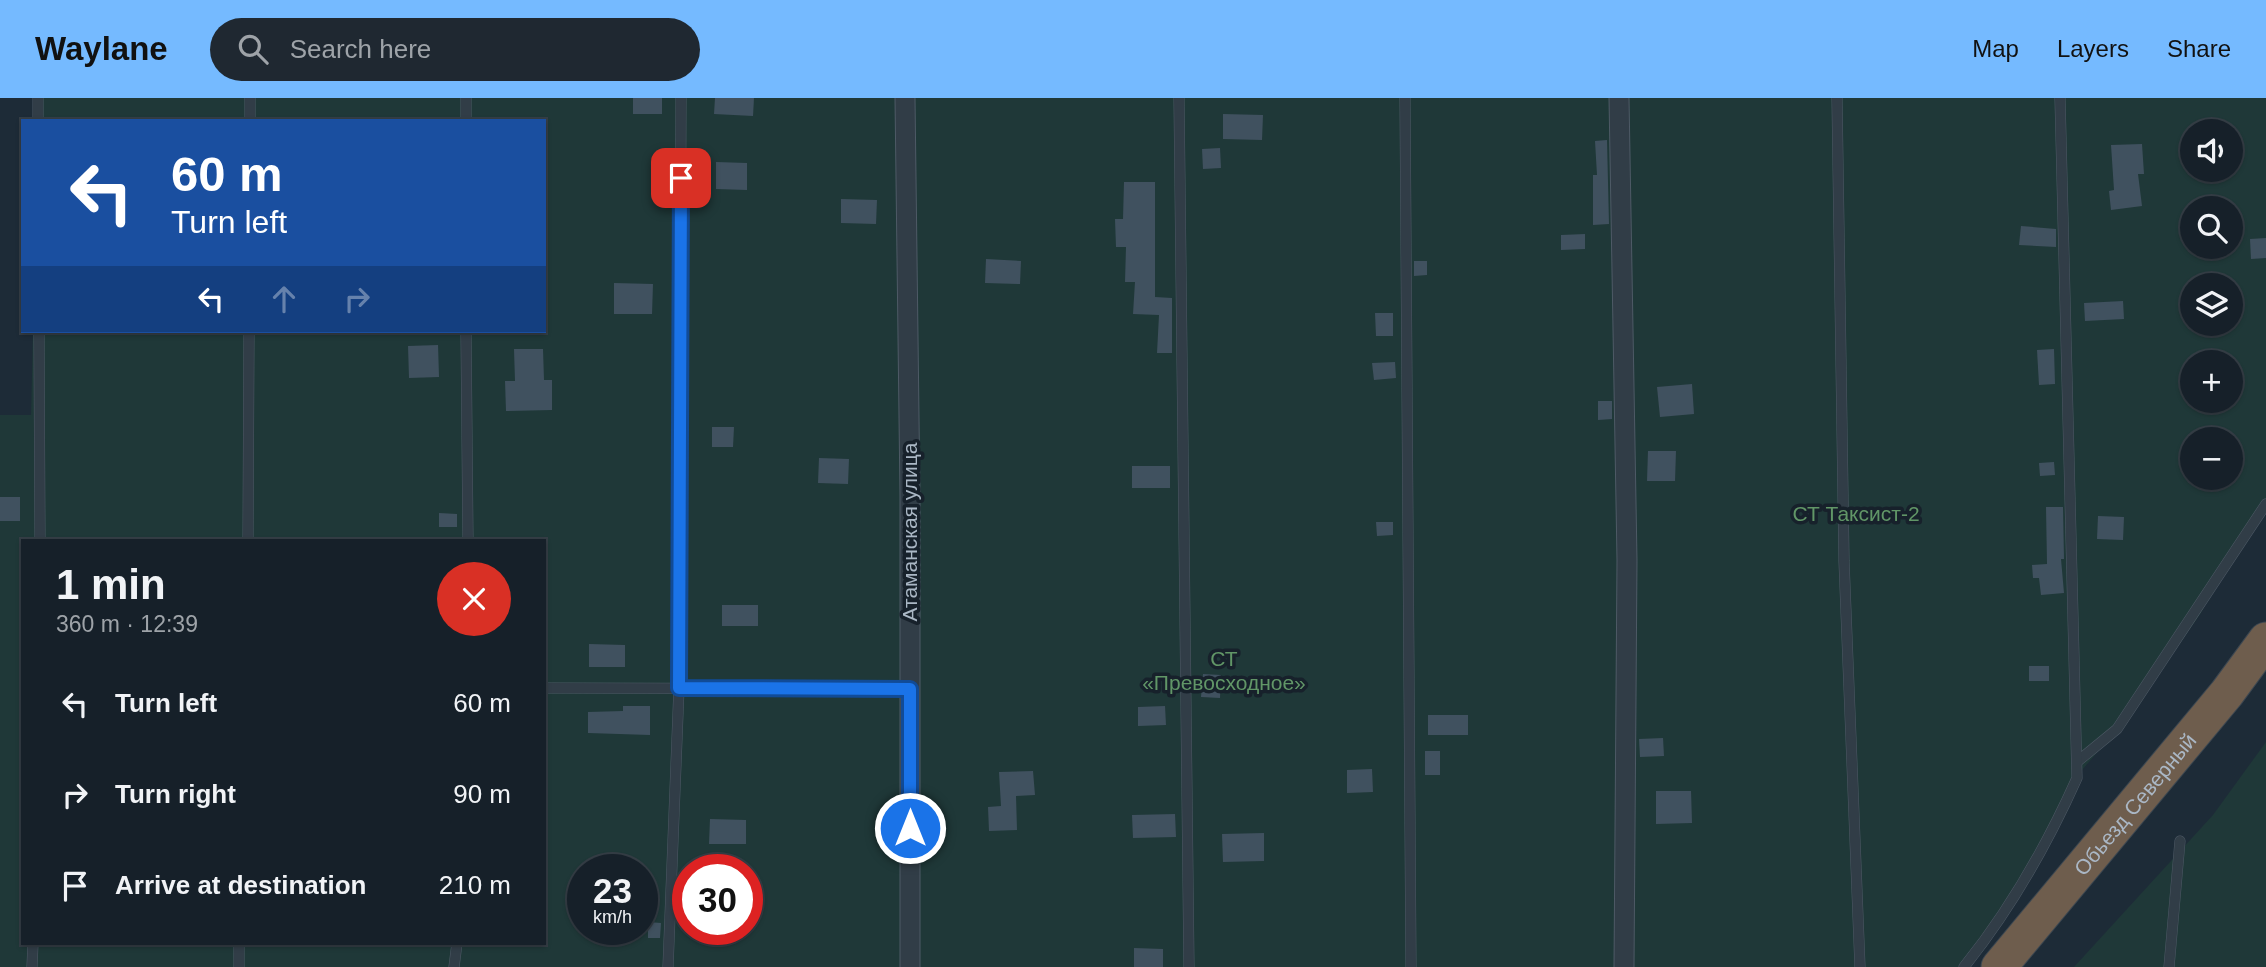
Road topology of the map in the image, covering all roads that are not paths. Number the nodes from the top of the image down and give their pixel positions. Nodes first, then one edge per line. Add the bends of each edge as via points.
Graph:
1 (38, 98) edge
2 (250, 98) edge
3 (466, 98) edge
4 (681, 98) edge
5 (905, 98) edge
6 (1180, 98) edge
7 (1405, 98) edge
8 (1619, 98) edge
9 (1837, 98) edge
10 (2060, 98) edge
11 (38, 119) edge
12 (250, 119) edge
13 (466, 119) edge
14 (39, 333) edge
15 (249, 333) edge
16 (466, 333) edge
17 (2266, 503) edge
18 (40, 539) edge
19 (248, 539) edge
20 (468, 539) edge
21 (2266, 640) edge
22 (546, 688) edge
23 (679, 688) junction
24 (910, 689) junction
25 (2078, 761) junction
26 (2180, 841) dead end
27 (33, 945) edge
28 (239, 945) edge
29 (457, 945) edge
30 (32, 967) edge
31 (239, 967) edge
32 (454, 967) edge
33 (668, 967) edge
34 (910, 967) edge
35 (1189, 967) edge
36 (1410, 967) edge
37 (1624, 967) edge
38 (1860, 967) edge
39 (1964, 967) edge
40 (1999, 967) edge
41 (2169, 967) edge

1 - 11 lane
2 - 12 lane
3 - 13 lane
4 - 23 lane
5 - 24 street, Атаманская улица
6 - 35 lane
7 - 36 lane
8 - 37 street via 1627,560
9 - 38 lane via 1844,561
10 - 25 lane
14 - 18 lane
15 - 19 lane
16 - 20 lane
17 - 25 lane via 2117,729
21 - 40 highway, Обьезд Северный
22 - 23 lane
23 - 24 lane
23 - 33 lane
24 - 34 street, Атаманская улица
25 - 39 lane via 2077,778 2046,842
26 - 41 lane
27 - 30 lane
28 - 31 lane
29 - 32 lane

